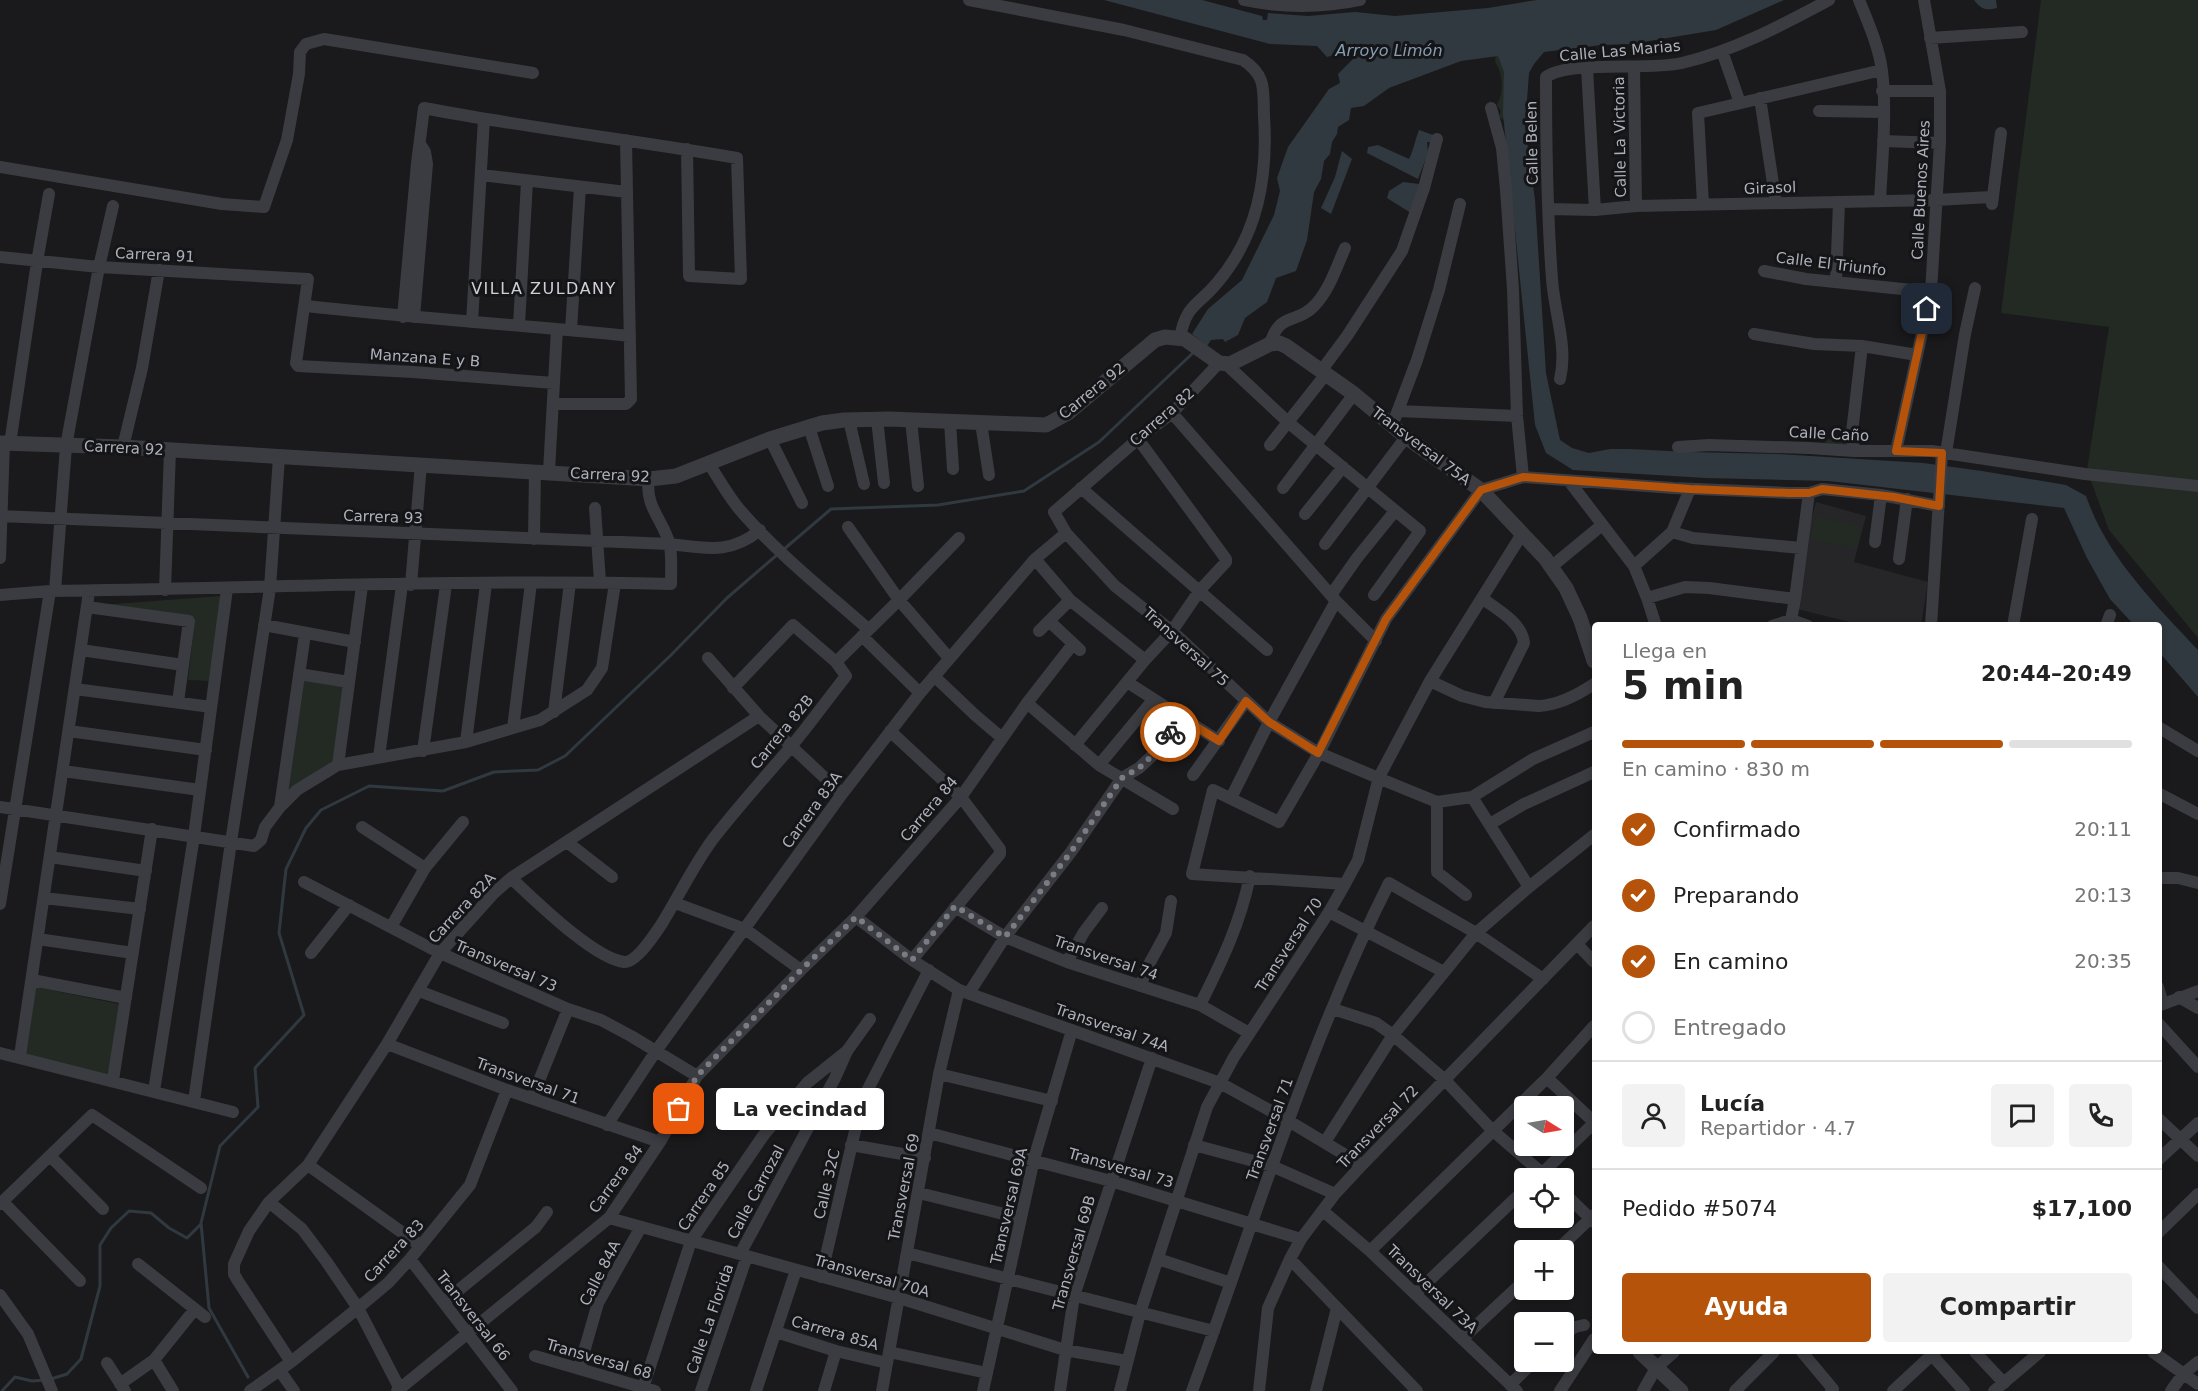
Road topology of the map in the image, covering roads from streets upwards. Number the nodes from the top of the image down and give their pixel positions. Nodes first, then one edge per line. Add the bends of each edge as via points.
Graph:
1 (969, 0) edge
2 (1244, 0) edge
3 (1360, 0) edge
4 (1829, 0) edge
5 (1859, 0) edge
6 (1924, 0) edge
7 (1340, 2) edge
8 (1268, 3) edge
9 (2022, 32) dead end
10 (1930, 38) junction
11 (1722, 51) junction
12 (1634, 67) junction
13 (1587, 68) junction
14 (1882, 70) junction
15 (533, 74) dead end
16 (1546, 77) joint
17 (1882, 91) junction
18 (1940, 91) junction
19 (1760, 98) junction
20 (1740, 103) junction
21 (1491, 108) dead end
22 (1819, 111) dead end
23 (1883, 112) junction
24 (484, 119) junction
25 (2001, 133) dead end
26 (1437, 139) dead end
27 (626, 141) junction
28 (1883, 141) junction
29 (1940, 143) junction
30 (687, 149) junction
31 (0, 167) edge
32 (481, 175) junction
33 (527, 181) junction
34 (580, 187) junction
35 (627, 192) junction
36 (49, 194) dead end
37 (1936, 200) junction
38 (1880, 201) junction
39 (1839, 202) junction
40 (1776, 203) junction
41 (1460, 204) dead end
42 (1703, 204) junction
43 (113, 206) dead end
44 (1636, 206) junction
45 (1549, 208) junction
46 (1595, 210) junction
47 (1345, 248) dead end
48 (0, 257) edge
49 (37, 262) junction
50 (99, 267) junction
51 (159, 270) junction
52 (1764, 272) dead end
53 (1836, 282) junction
54 (1976, 288) dead end
55 (1931, 292) junction
56 (306, 306) junction
57 (408, 317) junction
58 (472, 322) junction
59 (519, 325) junction
60 (557, 329) junction
61 (572, 330) junction
62 (1754, 334) dead end
63 (630, 336) junction
64 (1182, 339) junction
65 (1274, 344) junction
66 (1862, 346) junction
67 (1917, 355) junction
68 (1218, 361) junction
69 (1324, 372) junction
70 (1560, 379) dead end
71 (554, 382) junction
72 (1353, 394) junction
73 (553, 404) junction
74 (1398, 411) junction
75 (1172, 413) junction
76 (1516, 416) junction
77 (877, 419) junction
78 (849, 420) junction
79 (911, 420) junction
80 (950, 422) junction
81 (981, 423) junction
82 (1289, 423) junction
83 (1392, 426) junction
84 (809, 427) junction
85 (1406, 437) junction
86 (770, 439) junction
87 (1138, 439) junction
88 (5, 443) edge
89 (1270, 445) dead end
90 (1316, 445) junction
91 (66, 446) junction
92 (123, 447) junction
93 (1678, 447) dead end
94 (171, 450) junction
95 (1854, 451) junction
96 (1896, 451) junction
97 (1943, 455) junction
98 (279, 457) junction
99 (421, 464) junction
100 (709, 464) junction
101 (1343, 467) junction
102 (952, 470) dead end
103 (542, 471) junction
104 (989, 475) dead end
105 (1523, 477) junction
106 (649, 479) junction
107 (1569, 481) junction
108 (884, 483) dead end
109 (864, 484) dead end
110 (828, 486) dead end
111 (918, 486) dead end
112 (2198, 486) edge
113 (1081, 488) junction
114 (1283, 488) dead end
115 (1368, 488) junction
116 (1690, 489) junction
117 (1481, 490) junction
118 (1809, 493) junction
119 (1881, 495) junction
120 (1907, 499) junction
121 (1938, 502) junction
122 (802, 503) dead end
123 (595, 508) dead end
124 (1395, 511) junction
125 (1054, 512) joint
126 (1305, 514) dead end
127 (1, 516) edge
128 (61, 519) junction
129 (2032, 519) dead end
130 (168, 523) junction
131 (1602, 525) junction
132 (848, 527) dead end
133 (274, 528) junction
134 (761, 532) junction
135 (1672, 532) junction
136 (1066, 533) junction
137 (414, 534) junction
138 (1522, 534) junction
139 (959, 538) dead end
140 (534, 539) junction
141 (597, 541) junction
142 (1875, 542) dead end
143 (669, 544) junction
144 (1325, 544) dead end
145 (1801, 548) junction
146 (0, 558) edge
147 (1035, 559) junction
148 (1899, 560) dead end
149 (1634, 566) junction
150 (1551, 567) junction
151 (600, 582) junction
152 (531, 583) junction
153 (570, 583) junction
154 (615, 583) junction
155 (486, 584) junction
156 (406, 585) junction
157 (446, 585) junction
158 (362, 586) junction
159 (270, 588) junction
160 (226, 589) junction
161 (165, 590) junction
162 (1200, 590) junction
163 (53, 591) junction
164 (89, 592) junction
165 (0, 595) edge
166 (1374, 595) dead end
167 (1333, 598) junction
168 (1482, 598) junction
169 (1647, 598) junction
170 (1796, 599) junction
171 (899, 600) junction
172 (1070, 600) junction
173 (87, 607) junction
174 (1791, 620) junction
175 (1049, 621) junction
176 (1655, 622) edge
177 (1785, 622) edge
178 (1797, 622) edge
179 (1931, 622) edge
180 (2014, 622) edge
181 (264, 626) junction
182 (1040, 631) dead end
183 (1172, 631) junction
184 (865, 633) junction
185 (305, 634) junction
186 (1376, 641) junction
187 (355, 642) junction
188 (81, 650) junction
189 (1267, 650) dead end
190 (1592, 656) edge
191 (708, 658) dead end
192 (949, 658) junction
193 (1145, 660) junction
194 (837, 662) junction
195 (183, 665) junction
196 (299, 674) junction
197 (934, 676) junction
198 (1430, 681) junction
199 (349, 682) junction
200 (1127, 682) junction
201 (1592, 685) edge
202 (734, 688) junction
203 (75, 689) junction
204 (920, 693) junction
205 (1153, 700) junction
206 (1246, 701) junction
207 (178, 702) junction
208 (1027, 703) junction
209 (1494, 703) junction
210 (212, 706) junction
211 (554, 712) junction
212 (759, 716) junction
213 (1179, 716) junction
214 (1269, 722) junction
215 (513, 728) junction
216 (2162, 729) edge
217 (69, 731) junction
218 (890, 731) junction
219 (1592, 733) edge
220 (1002, 738) junction
221 (1219, 741) junction
222 (466, 742) junction
223 (792, 745) junction
224 (1075, 745) junction
225 (206, 750) junction
226 (423, 751) junction
227 (2198, 751) edge
228 (1318, 753) junction
229 (379, 757) junction
230 (338, 765) junction
231 (1100, 765) junction
232 (63, 771) junction
233 (1592, 773) edge
234 (1193, 775) dead end
235 (1379, 777) junction
236 (1122, 778) junction
237 (200, 790) junction
238 (842, 794) junction
239 (2162, 795) edge
240 (961, 796) junction
241 (1472, 797) junction
242 (1231, 798) junction
243 (1437, 802) junction
244 (0, 807) edge
245 (280, 807) junction
246 (15, 809) junction
247 (1173, 809) dead end
248 (2198, 814) edge
249 (56, 815) junction
250 (463, 822) dead end
251 (1490, 825) junction
252 (362, 827) dead end
253 (152, 829) junction
254 (194, 836) junction
255 (1592, 837) edge
256 (231, 842) junction
257 (567, 843) junction
258 (50, 857) junction
259 (425, 868) junction
260 (146, 871) junction
261 (3, 872) edge
262 (1250, 876) junction
263 (511, 878) junction
264 (612, 878) dead end
265 (2162, 878) edge
266 (304, 882) dead end
267 (2198, 883) edge
268 (1345, 884) junction
269 (1529, 887) junction
270 (1466, 895) dead end
271 (44, 898) junction
272 (1171, 902) dead end
273 (675, 903) junction
274 (0, 904) edge
275 (349, 905) junction
276 (955, 906) junction
277 (1102, 908) dead end
278 (140, 909) junction
279 (1329, 912) junction
280 (856, 917) junction
281 (391, 927) junction
282 (1592, 928) edge
283 (745, 929) junction
284 (1365, 930) junction
285 (1476, 933) junction
286 (1005, 937) junction
287 (38, 939) junction
288 (1577, 944) junction
289 (133, 953) junction
290 (311, 953) dead end
291 (440, 953) junction
292 (912, 960) junction
293 (1592, 960) edge
294 (1067, 962) junction
295 (801, 970) junction
296 (929, 970) junction
297 (1444, 972) junction
298 (1543, 979) junction
299 (32, 980) junction
300 (1140, 986) junction
301 (419, 991) junction
302 (964, 992) junction
303 (2198, 992) edge
304 (2179, 997) junction
305 (126, 998) junction
306 (1200, 1005) junction
307 (2162, 1005) edge
308 (2198, 1008) edge
309 (568, 1009) junction
310 (1333, 1009) junction
311 (870, 1019) dead end
312 (503, 1023) dead end
313 (2162, 1027) edge
314 (1592, 1028) edge
315 (1072, 1030) junction
316 (1250, 1034) junction
317 (1393, 1035) junction
318 (387, 1044) junction
319 (656, 1051) junction
320 (847, 1051) junction
321 (0, 1053) edge
322 (20, 1056) junction
323 (1152, 1058) junction
324 (2198, 1067) edge
325 (939, 1074) junction
326 (697, 1076) junction
327 (1547, 1078) junction
328 (112, 1080) junction
329 (1444, 1080) junction
330 (1220, 1083) junction
331 (507, 1090) junction
332 (154, 1091) junction
333 (532, 1098) junction
334 (194, 1101) junction
335 (1052, 1101) junction
336 (233, 1112) dead end
337 (1287, 1120) junction
338 (1592, 1121) edge
339 (2162, 1122) edge
340 (2198, 1124) edge
341 (607, 1125) junction
342 (1592, 1125) edge
343 (1492, 1130) junction
344 (929, 1133) junction
345 (2180, 1140) junction
346 (660, 1142) junction
347 (1325, 1142) junction
348 (851, 1145) junction
349 (1194, 1145) junction
350 (50, 1156) junction
351 (2162, 1156) edge
352 (2198, 1156) edge
353 (925, 1158) junction
354 (1034, 1159) junction
355 (308, 1165) junction
356 (1362, 1165) junction
357 (1272, 1166) junction
358 (1532, 1168) edge
359 (1551, 1168) edge
360 (1112, 1181) junction
361 (201, 1188) dead end
362 (919, 1193) junction
363 (1335, 1194) junction
364 (2198, 1194) edge
365 (1177, 1200) junction
366 (1514, 1200) edge
367 (268, 1202) junction
368 (1574, 1202) edge
369 (1, 1203) edge
370 (103, 1209) dead end
371 (1323, 1211) junction
372 (547, 1212) dead end
373 (609, 1218) junction
374 (1020, 1218) junction
375 (1592, 1218) edge
376 (1592, 1220) edge
377 (1252, 1224) junction
378 (641, 1227) junction
379 (2162, 1229) edge
380 (1301, 1239) junction
381 (1569, 1240) edge
382 (691, 1241) junction
383 (421, 1246) junction
384 (1370, 1251) junction
385 (907, 1253) junction
386 (744, 1255) junction
387 (410, 1259) junction
388 (1158, 1259) junction
389 (1290, 1259) junction
390 (138, 1264) dead end
391 (796, 1270) junction
392 (2162, 1271) edge
393 (820, 1277) junction
394 (1008, 1278) junction
395 (80, 1281) dead end
396 (1231, 1283) junction
397 (1514, 1290) edge
398 (1415, 1294) junction
399 (0, 1295) edge
400 (1074, 1296) junction
401 (899, 1299) junction
402 (444, 1302) junction
403 (358, 1308) junction
404 (1336, 1308) junction
405 (2198, 1308) edge
406 (1140, 1313) junction
407 (1584, 1325) dead end
408 (1574, 1328) edge
409 (996, 1329) junction
410 (1214, 1331) junction
411 (776, 1332) junction
412 (469, 1333) junction
413 (1462, 1339) junction
414 (1592, 1342) edge
415 (1065, 1350) junction
416 (836, 1351) junction
417 (1642, 1354) edge
418 (1672, 1354) edge
419 (1772, 1354) edge
420 (1805, 1354) edge
421 (1932, 1354) edge
422 (1934, 1354) edge
423 (1976, 1354) edge
424 (2038, 1354) edge
425 (2156, 1354) edge
426 (535, 1356) dead end
427 (888, 1358) junction
428 (154, 1360) junction
429 (1127, 1361) junction
430 (291, 1362) junction
431 (2198, 1362) edge
432 (107, 1363) dead end
433 (1656, 1368) junction
434 (579, 1369) junction
435 (280, 1371) junction
436 (1526, 1372) edge
437 (987, 1373) junction
438 (2183, 1374) junction
439 (2198, 1384) edge
440 (122, 1387) edge
441 (1999, 1387) edge
442 (1514, 1388) edge
443 (51, 1389) edge
444 (399, 1390) edge
445 (646, 1390) edge
446 (172, 1391) edge
447 (250, 1391) edge
448 (294, 1391) edge
449 (512, 1391) edge
450 (701, 1391) edge
451 (756, 1391) edge
452 (824, 1391) edge
453 (882, 1391) edge
454 (983, 1391) edge
455 (1060, 1391) edge
456 (1120, 1391) edge
457 (1192, 1391) edge
458 (1259, 1391) edge
459 (1316, 1391) edge
460 (1417, 1391) edge
461 (1560, 1391) edge
462 (1643, 1391) edge
463 (1681, 1391) edge
464 (1735, 1391) edge
465 (1831, 1391) edge
466 (1893, 1391) edge
467 (1964, 1391) edge
468 (2171, 1391) edge

1 - 64 street via 1124,30 1243,60 1256,69 1262,79 1266,141 1252,227 1234,261 1188,311
2 - 8 street
3 - 7 street
4 - 11 street, Calle Las Marias
5 - 14 street
6 - 10 street, Calle Buenos Aires
7 - 8 street
9 - 10 street
10 - 18 street, Calle Buenos Aires
11 - 12 street, Calle Las Marias via 1680,64
11 - 20 street
12 - 13 street, Calle Las Marias
12 - 44 street, Calle La Victoria
13 - 16 street, Calle Las Marias via 1554,72
13 - 46 street
14 - 17 street
14 - 19 street
15 - 31 street via 324,39 306,44 300,52 286,140 264,207 222,204
16 - 45 street, Calle Belen
17 - 18 street
17 - 23 street
18 - 29 street, Calle Buenos Aires
19 - 20 street
19 - 40 street
20 - 42 street via 1698,113
21 - 76 street via 1502,148 1506,190
22 - 23 street
23 - 28 street
24 - 27 street
24 - 32 street
24 - 57 street via 424,108 420,143 427,164
25 - 37 street, Girasol via 1991,201
26 - 69 street via 1402,251
27 - 30 street
27 - 35 street
28 - 29 street
28 - 38 street
29 - 37 street, Calle Buenos Aires
30 - 30 street via 737,158 741,279 689,276
32 - 33 street
32 - 58 street
33 - 34 street
33 - 59 street
34 - 35 street
34 - 61 street
35 - 63 street
36 - 49 street
37 - 38 street, Girasol
37 - 55 street, Calle Buenos Aires
38 - 39 street, Girasol
39 - 40 street, Girasol
39 - 53 street
40 - 42 street, Girasol
41 - 74 street via 1439,290
42 - 44 street, Girasol
43 - 50 street
44 - 46 street, Girasol
45 - 46 street, Girasol
45 - 70 street, Calle Belen via 1552,279 1562,353
47 - 65 street via 1313,307 1280,324
48 - 49 street, Carrera 91
49 - 50 street, Carrera 91
49 - 88 street
50 - 51 street, Carrera 91
50 - 91 street
51 - 56 street, Carrera 91 via 308,279
51 - 92 street
52 - 53 street, Calle El Triunfo
53 - 55 street, Calle El Triunfo
54 - 97 street
55 - 67 street, Calle Buenos Aires
56 - 57 street
56 - 71 street, Manzana E y B via 296,363 300,367
57 - 58 street
58 - 59 street
59 - 60 street
60 - 61 street
60 - 71 street
61 - 63 street
62 - 66 street via 1814,344
63 - 73 street via 630,402
64 - 68 street
64 - 81 street, Carrera 92 via 1155,340 1051,424
65 - 68 street, Carrera 82 via 1236,363
65 - 69 street, Transversal 75A via 1286,346
66 - 67 street
66 - 95 street via 1852,432
67 - 96 street, Calle Buenos Aires
68 - 75 street, Carrera 82
68 - 82 street
69 - 72 street, Transversal 75A
69 - 82 street
71 - 73 street
72 - 83 street, Transversal 75A
72 - 90 street
73 - 103 street
74 - 76 street
74 - 83 street
75 - 87 street, Carrera 82
75 - 167 street
76 - 105 street
77 - 78 street, Carrera 92
77 - 79 street, Carrera 92
77 - 108 street
78 - 84 street, Carrera 92
78 - 109 street
79 - 80 street, Carrera 92
79 - 111 street
80 - 81 street, Carrera 92
80 - 102 street
81 - 104 street
82 - 89 street
82 - 90 street
83 - 85 street, Transversal 75A
84 - 86 street, Carrera 92
84 - 110 street
85 - 115 street
85 - 117 street, Transversal 75A
86 - 100 street, Carrera 92
86 - 122 street
87 - 113 street, Carrera 82
87 - 162 street via 1226,560
88 - 91 street, Carrera 92
88 - 127 street
90 - 101 street
90 - 114 street
91 - 92 street, Carrera 92
91 - 128 street
92 - 94 street, Carrera 92
93 - 95 street, Calle Caño via 1777,446
94 - 98 street, Carrera 92
94 - 130 street
95 - 96 street, Calle Caño
96 - 97 street, Calle Caño
97 - 112 street, Calle Caño
97 - 121 street
98 - 99 street, Carrera 92
98 - 133 street
99 - 103 street, Carrera 92
99 - 137 street
100 - 106 street, Carrera 92 via 676,476
100 - 134 street via 739,509
101 - 115 street
101 - 126 street
103 - 106 street, Carrera 92
103 - 140 street
105 - 107 street
105 - 117 street
106 - 143 street via 647,489 655,515
107 - 116 street
107 - 131 street
113 - 125 street, Carrera 82
113 - 162 street
115 - 124 street
115 - 144 street
116 - 118 street
116 - 135 street
117 - 138 street, Transversal 75A
117 - 186 street via 1386,619
118 - 119 street via 1822,489
118 - 145 street
119 - 120 street
119 - 142 street
120 - 121 street
120 - 148 street
121 - 179 street
123 - 141 street
124 - 166 street via 1420,531
124 - 167 street via 1357,558
125 - 136 street, Transversal 75
127 - 128 street, Carrera 93
127 - 146 street
128 - 130 street, Carrera 93
128 - 163 street
129 - 180 street
130 - 133 street, Carrera 93
130 - 161 street
131 - 149 street
131 - 150 street
132 - 171 street
133 - 137 street, Carrera 93
133 - 159 street
134 - 143 street, Carrera 93 via 730,548
134 - 184 street
135 - 145 street via 1693,538
135 - 149 street
136 - 147 street, Carrera 83A
136 - 183 street, Transversal 75 via 1115,586
137 - 140 street, Carrera 93
137 - 156 street
138 - 150 street, Transversal 75A
138 - 168 street, Transversal 70
139 - 171 street
140 - 141 street, Carrera 93
141 - 143 street, Carrera 93
141 - 151 street
143 - 154 street via 671,584
145 - 170 street
147 - 172 street
147 - 192 street, Carrera 83A
149 - 169 street
150 - 190 street, Transversal 75A via 1580,618
151 - 153 street
151 - 154 street
152 - 153 street
152 - 155 street
152 - 215 street
153 - 211 street
154 - 211 street via 602,668 587,690
155 - 157 street
155 - 222 street
156 - 157 street
156 - 158 street
156 - 229 street
157 - 226 street
158 - 159 street
158 - 187 street
159 - 160 street
159 - 181 street
160 - 161 street
160 - 210 street
161 - 164 street
162 - 183 street
162 - 189 street
163 - 164 street
163 - 165 street
163 - 246 street
164 - 173 street
167 - 186 street
167 - 214 street
168 - 198 street, Transversal 70
168 - 209 street via 1519,627 1524,643
169 - 170 street via 1685,587
169 - 176 street
170 - 174 street
171 - 184 street
171 - 192 street
172 - 175 street
172 - 193 street
173 - 188 street
173 - 195 street via 189,621
174 - 177 street
174 - 178 street
175 - 182 street
175 - 208 street, Carrera 84 via 1076,647
181 - 185 street
181 - 256 street
183 - 193 street
183 - 206 street, Transversal 75
184 - 194 street
184 - 204 street
185 - 187 street
185 - 196 street
186 - 228 street
187 - 199 street
188 - 195 street
188 - 203 street
191 - 202 street
192 - 197 street, Carrera 83A
193 - 200 street
194 - 202 street via 793,625
194 - 223 street, Carrera 82B via 846,676
195 - 207 street
196 - 199 street
196 - 245 street
197 - 204 street, Carrera 83A
197 - 220 street
198 - 209 street via 1462,696
198 - 235 street, Transversal 70
199 - 230 street
200 - 205 street
200 - 224 street
201 - 209 street via 1547,705
202 - 212 street
203 - 207 street
203 - 217 street
204 - 218 street, Carrera 83A
205 - 213 street
205 - 231 street
206 - 214 street, Transversal 75
206 - 221 street
207 - 210 street
208 - 220 street, Carrera 84
208 - 224 street
210 - 225 street
211 - 215 street
212 - 223 street
212 - 257 street, Carrera 82A
213 - 221 street
213 - 236 street via 1154,754
214 - 228 street, Transversal 75
214 - 242 street
215 - 222 street
216 - 227 street
217 - 225 street
217 - 232 street
218 - 238 street, Carrera 83A
218 - 240 street
219 - 241 street via 1533,759
220 - 240 street, Carrera 84
221 - 234 street
222 - 226 street
223 - 238 street
223 - 273 street, Carrera 82B via 713,839
224 - 231 street
225 - 237 street
226 - 229 street
228 - 235 street, Transversal 75
228 - 242 street via 1279,822
229 - 230 street
230 - 245 street via 297,790
231 - 236 street
232 - 237 street
232 - 249 street
233 - 251 street via 1524,804
235 - 243 street, Transversal 75
235 - 268 street, Transversal 70 via 1358,860
236 - 247 street
236 - 286 street, Transversal 69
237 - 254 street
238 - 283 street, Carrera 83A
239 - 248 street
240 - 276 street via 1000,854
240 - 280 street, Carrera 84
241 - 243 street
241 - 251 street
242 - 262 street via 1213,790 1191,872
243 - 270 street via 1437,872
244 - 246 street
245 - 256 street via 257,844
246 - 249 street
246 - 261 street
249 - 253 street
249 - 258 street
250 - 259 street
251 - 269 street
252 - 259 street
253 - 254 street
253 - 260 street
254 - 256 street
254 - 332 street
255 - 269 street
256 - 334 street
257 - 263 street, Carrera 82A
257 - 264 street
258 - 260 street
258 - 271 street
259 - 281 street
260 - 278 street
261 - 274 street
262 - 268 street
262 - 306 street via 1231,942
263 - 273 street, Carrera 82B via 575,935 623,962 630,961 655,935
263 - 291 street, Carrera 82A
265 - 267 street
266 - 275 street, Transversal 73
268 - 279 street, Transversal 70
269 - 285 street
271 - 278 street
271 - 287 street
272 - 300 street via 1166,933
273 - 283 street
275 - 281 street, Transversal 73
275 - 290 street
276 - 286 street, Transversal 74
276 - 292 street
277 - 294 street
278 - 289 street
279 - 284 street
279 - 316 street, Transversal 70
280 - 292 street, Transversal 74A
280 - 295 street, Carrera 84
281 - 291 street, Transversal 73
282 - 288 street, Transversal 72
283 - 295 street
283 - 319 street, Carrera 83A
284 - 285 street, Transversal 71 via 1389,883
284 - 297 street
284 - 310 street, Transversal 71
285 - 297 street
285 - 298 street
286 - 294 street, Transversal 74
286 - 302 street, Transversal 69
287 - 289 street
287 - 299 street
288 - 293 street
288 - 298 street, Transversal 72
289 - 305 street
291 - 301 street, Carrera 82A
291 - 309 street, Transversal 73
292 - 296 street, Transversal 74A
294 - 300 street, Transversal 74
295 - 326 street, Carrera 84
296 - 302 street, Transversal 74A
296 - 348 street, Calle 32C via 862,1101
297 - 317 street
298 - 329 street, Transversal 72
299 - 305 street
299 - 322 street
300 - 306 street, Transversal 74
301 - 312 street
301 - 318 street, Carrera 82A
302 - 315 street, Transversal 74A
302 - 325 street, Transversal 69
303 - 304 street
304 - 307 street
304 - 308 street
305 - 328 street
306 - 316 street, Transversal 74
309 - 319 street, Transversal 73 via 601,1020
309 - 333 street
310 - 317 street via 1376,1023
310 - 337 street, Transversal 71
311 - 320 street, Calle Carrozal
313 - 324 street
314 - 327 street
315 - 323 street, Transversal 74A
315 - 335 street, Transversal 69A
316 - 330 street, Transversal 70
317 - 329 street
317 - 347 street
318 - 331 street, Transversal 71
318 - 355 street, Carrera 82A
319 - 326 street, Transversal 73
319 - 341 street, Carrera 83A
320 - 382 street, Carrera 85 via 807,1083 763,1136
320 - 386 street, Calle Carrozal
321 - 322 street
322 - 328 street
323 - 330 street, Transversal 74A
323 - 360 street, Transversal 69B
325 - 335 street
325 - 344 street, Transversal 69
326 - 346 street, Carrera 84
327 - 338 street
327 - 343 street
328 - 332 street
329 - 343 street
329 - 356 street, Transversal 72
330 - 337 street, Transversal 74A
330 - 349 street, Transversal 70
331 - 333 street, Transversal 71
331 - 383 street, Carrera 83 via 470,1185
332 - 334 street
333 - 341 street, Transversal 71
334 - 336 street
335 - 354 street, Transversal 69A
337 - 347 street, Transversal 74A
337 - 357 street, Transversal 71
339 - 345 street
340 - 345 street
341 - 346 street, Transversal 71
342 - 359 street
343 - 358 street
343 - 384 street
344 - 353 street, Transversal 69
344 - 354 street, Transversal 73
345 - 351 street
345 - 352 street
346 - 373 street, Carrera 84
347 - 356 street, Transversal 74A
348 - 353 street
348 - 393 street, Calle 32C
349 - 357 street
349 - 365 street, Transversal 70
350 - 361 street via 92,1115
350 - 369 street
350 - 370 street
353 - 362 street, Transversal 69
354 - 360 street, Transversal 73
354 - 374 street, Transversal 69A
355 - 367 street, Carrera 82A
355 - 383 street
356 - 363 street, Transversal 72
357 - 363 street
357 - 377 street, Transversal 71
360 - 365 street, Transversal 73
360 - 400 street, Transversal 69B
362 - 374 street
362 - 385 street, Transversal 69
363 - 371 street, Transversal 72
364 - 379 street
365 - 377 street, Transversal 73
365 - 388 street, Transversal 70
366 - 398 street
367 - 403 street via 302,1229
367 - 430 street, Carrera 82A via 249,1231 234,1264 234,1274
368 - 375 street
369 - 395 street
371 - 380 street, Transversal 72
371 - 384 street, Transversal 73A
372 - 402 street via 536,1227
373 - 378 street, Transversal 70A
373 - 412 street, Carrera 84
374 - 394 street, Transversal 69A
376 - 381 street
377 - 380 street, Transversal 73
377 - 396 street, Transversal 71
378 - 382 street, Transversal 70A
378 - 434 street, Calle 84A via 598,1303
380 - 389 street, Transversal 72
382 - 386 street, Transversal 70A
382 - 445 street, Carrera 85
383 - 387 street, Carrera 83
384 - 398 street, Transversal 73A
385 - 394 street
385 - 401 street, Transversal 69
386 - 391 street, Transversal 70A
386 - 450 street, Calle La Florida
387 - 402 street, Transversal 66
387 - 403 street, Carrera 83
388 - 396 street
388 - 406 street, Transversal 70
389 - 404 street
389 - 458 street, Transversal 72 via 1268,1308
390 - 428 street via 200,1313
391 - 393 street, Transversal 70A
391 - 411 street
392 - 405 street
393 - 401 street, Transversal 70A
394 - 400 street
394 - 409 street, Transversal 69A
396 - 410 street, Transversal 71
397 - 413 street
398 - 413 street, Transversal 73A
399 - 443 street via 28,1334
400 - 406 street
400 - 415 street, Transversal 69B
401 - 409 street, Transversal 70A
401 - 427 street, Transversal 69
402 - 412 street, Transversal 66
403 - 430 street, Carrera 83
403 - 444 street
404 - 459 street
404 - 460 street
406 - 410 street
406 - 429 street, Transversal 70
407 - 408 street
409 - 415 street, Transversal 70A
409 - 437 street, Transversal 69A
410 - 457 street, Transversal 71
411 - 416 street, Carrera 85A
411 - 451 street
412 - 444 street, Carrera 84
412 - 449 street, Transversal 66
413 - 442 street, Transversal 73A
414 - 461 street
415 - 429 street, Transversal 70A
415 - 455 street, Transversal 69B
416 - 427 street, Carrera 85A
416 - 452 street
417 - 433 street
418 - 433 street
419 - 464 street
420 - 465 street
421 - 466 street
422 - 467 street
423 - 441 street
424 - 441 street
425 - 438 street
426 - 434 street, Transversal 68
427 - 437 street, Carrera 85A
427 - 453 street, Transversal 69
428 - 440 street
428 - 446 street
429 - 456 street, Transversal 70
430 - 435 street, Carrera 83
431 - 438 street
432 - 440 street
433 - 462 street
433 - 463 street
434 - 445 street, Transversal 68
435 - 447 street, Carrera 83
435 - 448 street
436 - 442 street
437 - 454 street, Transversal 69A
438 - 439 street
438 - 468 street

